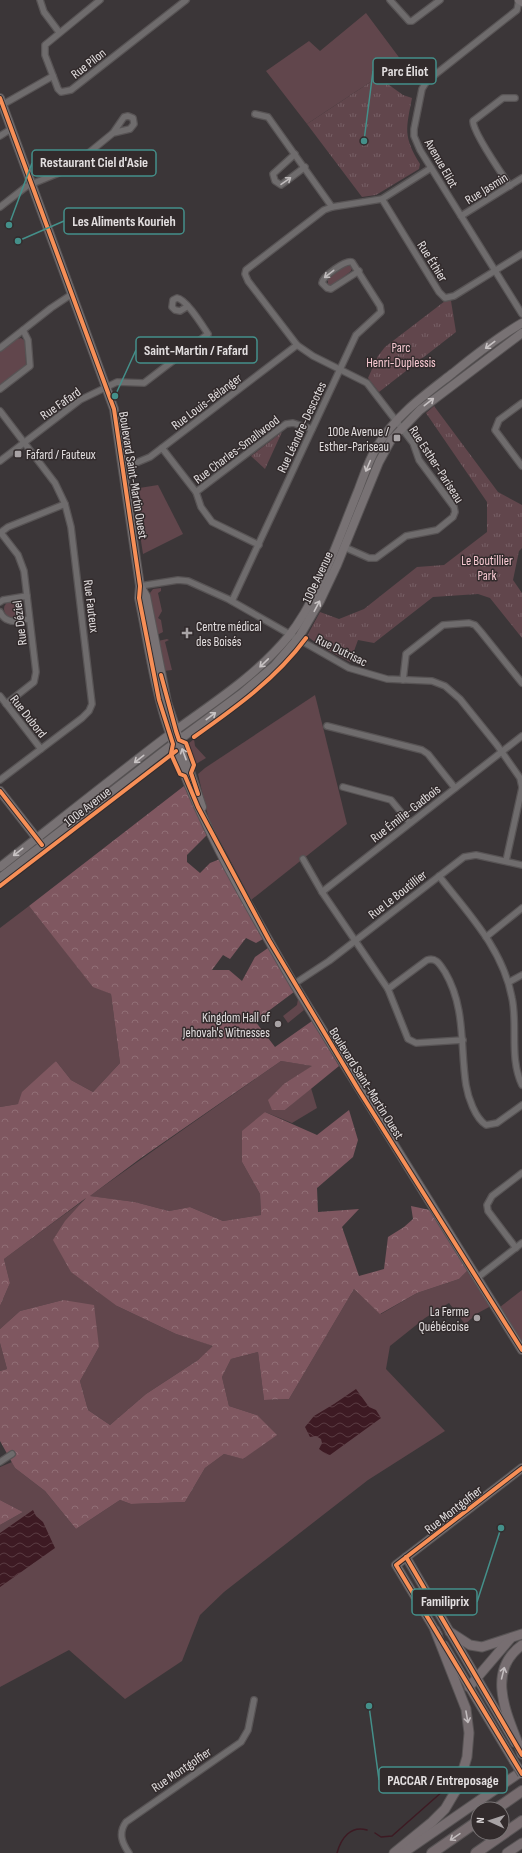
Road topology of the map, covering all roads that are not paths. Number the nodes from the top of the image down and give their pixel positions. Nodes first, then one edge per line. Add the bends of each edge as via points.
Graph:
1 (40, 0) edge
2 (100, 0) edge
3 (186, 0) edge
4 (390, 0) edge
5 (440, 0) edge
6 (519, 0) edge
7 (522, 2) edge
8 (59, 32) junction
9 (53, 76) junction
10 (515, 98) dead end
11 (1, 101) edge
12 (255, 114) dead end
13 (11, 129) junction
14 (113, 133) dead end
15 (0, 136) edge
16 (295, 154) junction
17 (305, 167) junction
18 (431, 168) junction
19 (522, 178) edge
20 (32, 184) junction
21 (510, 186) junction
22 (382, 199) junction
23 (0, 207) edge
24 (332, 207) junction
25 (461, 216) junction
26 (522, 254) edge
27 (359, 271) junction
28 (495, 271) junction
29 (72, 294) junction
30 (188, 306) dead end
31 (522, 314) edge
32 (522, 323) edge
33 (23, 330) junction
34 (522, 332) edge
35 (297, 345) junction
36 (0, 348) edge
37 (340, 370) junction
38 (107, 387) junction
39 (0, 389) edge
40 (522, 403) edge
41 (0, 411) edge
42 (396, 421) junction
43 (401, 428) junction
44 (312, 429) junction
45 (24, 443) junction
46 (162, 448) junction
47 (0, 461) edge
48 (123, 464) junction
49 (522, 466) edge
50 (196, 492) junction
51 (65, 504) junction
52 (1, 533) edge
53 (259, 545) junction
54 (344, 547) junction
55 (140, 586) junction
56 (27, 596) junction
57 (232, 601) junction
58 (0, 602) edge
59 (0, 612) edge
60 (29, 619) junction
61 (293, 637) junction
62 (403, 680) junction
63 (522, 683) edge
64 (0, 696) edge
65 (6, 704) junction
66 (327, 726) dead end
67 (173, 733) junction
68 (522, 736) edge
69 (176, 742) junction
70 (41, 749) junction
71 (501, 752) junction
72 (0, 780) edge
73 (343, 787) dead end
74 (522, 787) edge
75 (455, 788) junction
76 (0, 791) edge
77 (410, 823) junction
78 (39, 842) junction
79 (303, 860) dead end
80 (506, 861) junction
81 (522, 865) edge
82 (0, 867) edge
83 (439, 876) junction
84 (0, 878) edge
85 (322, 892) junction
86 (522, 908) edge
87 (486, 937) junction
88 (355, 940) junction
89 (522, 975) edge
90 (509, 982) junction
91 (294, 984) junction
92 (388, 989) junction
93 (514, 1029) junction
94 (522, 1029) edge
95 (463, 1040) junction
96 (522, 1085) edge
97 (522, 1105) edge
98 (522, 1173) edge
99 (522, 1243) edge
100 (516, 1248) junction
101 (477, 1278) junction
102 (522, 1350) edge
103 (12, 1454) dead end
104 (0, 1462) edge
105 (522, 1468) edge
106 (406, 1557) junction
107 (434, 1630) junction
108 (450, 1632) junction
109 (522, 1634) edge
110 (511, 1638) junction
111 (522, 1645) edge
112 (476, 1678) junction
113 (469, 1687) junction
114 (254, 1700) dead end
115 (522, 1754) edge
116 (522, 1771) edge
117 (522, 1774) edge
118 (522, 1791) edge
119 (508, 1801) edge
120 (522, 1822) edge
121 (470, 1827) edge
122 (522, 1843) edge
123 (522, 1849) edge
124 (129, 1853) edge
125 (394, 1853) edge
126 (402, 1853) edge
127 (432, 1853) edge
128 (476, 1853) edge
129 (507, 1853) edge
130 (517, 1853) edge

1 - 8 street via 44,12
2 - 8 street
3 - 9 street, Rue Pilon via 71,90 61,92
4 - 5 street via 408,21 412,21
6 - 7 main road
6 - 18 street, Avenue Eliot via 518,10 427,81 422,89 414,136
8 - 9 street via 46,42 44,47
9 - 11 street, Rue Pilon
10 - 21 street via 502,98 473,121
11 - 13 main road, Boulevard Saint-Martin Ouest
12 - 16 street via 268,117
13 - 15 street
13 - 20 main road, Boulevard Saint-Martin Ouest
14 - 20 street via 69,168
16 - 17 street
16 -> 17 street via 273,174 275,181 281,185
17 - 24 street
18 - 22 street
18 - 25 street, Avenue Eliot
19 - 21 street, Rue Jasmin
20 - 23 street
20 - 29 main road, Boulevard Saint-Martin Ouest
21 - 25 street, Rue Jasmin
22 - 24 street
22 - 28 street, Rue Éthier via 443,296 454,296
24 - 35 street, Rue Esther-Pariseau via 319,213 246,270 248,281
25 - 28 street, Avenue Eliot
26 - 28 street, Rue Éthier
27 -> 27 street, Rue Léandre-Descotes via 352,262 346,261 324,278 322,283 331,289
27 - 37 street, Rue Léandre-Descotes via 381,312 356,335
28 - 31 street, Avenue Eliot
29 - 33 street
29 - 38 main road, Boulevard Saint-Martin Ouest
30 - 38 street, Rue Fafard via 208,334 144,383 123,381
32 -> 42 main road, 100e Avenue via 464,364
33 - 36 street
33 - 39 street via 28,340 30,366
43 -> 34 main road, 100e Avenue via 420,410
35 - 37 street, Rue Esther-Pariseau
35 - 46 street, Rue Louis-Bélanger
37 - 42 street, Rue Esther-Pariseau via 365,382
37 - 44 street, Rue Léandre-Descotes
38 - 45 street, Rue Fafard via 76,402
38 - 48 main road, Boulevard Saint-Martin Ouest via 116,417
40 - 49 street via 499,420 494,430
41 - 45 street, Rue Fauteux
42 - 43 street, Rue Esther-Pariseau
42 -> 61 main road, 100e Avenue via 374,452 324,573
43 - 54 main road, 100e Avenue via 379,462
43 - 54 street, Rue Esther-Pariseau via 413,443 419,460 454,507 454,515 435,532 404,537 376,558 369,558
44 - 50 street, Rue Charles-Smallwood via 293,423 286,424
44 - 53 street, Rue Léandre-Descotes
45 - 47 street, Rue Fafard
45 - 51 street, Rue Fauteux via 55,483
46 - 48 street, Rue Louis-Bélanger via 144,460
46 - 50 street
48 - 55 main road, Boulevard Saint-Martin Ouest
50 - 53 street via 201,507 212,522
51 - 52 street via 8,527
51 - 70 street, Rue Fauteux via 71,527 92,704 87,714
52 - 56 street, Rue Déziel via 22,564
53 - 57 street, Rue Léandre-Descotes
61 -> 54 main road, 100e Avenue via 320,601
55 - 57 street, Rue Dutrisac via 185,580
55 - 67 main road, Boulevard Saint-Martin Ouest via 146,596
56 - 58 street
56 - 60 street, Rue Déziel
57 - 61 street, Rue Dutrisac
59 - 60 street via 11,622
60 - 65 street, Rue Déziel via 36,678
61 - 62 street, Rue Dutrisac via 354,670
61 -> 67 main road, 100e Avenue via 253,673
69 -> 61 main road, 100e Avenue via 258,681 274,666
62 - 63 street via 404,659 409,651 443,625 469,623 475,625
62 - 71 street, Rue Dutrisac via 432,682 449,689
64 - 65 street, Rue Dubord
65 - 70 street, Rue Dubord
66 - 75 street via 422,750
67 - 69 main road, Boulevard Saint-Martin Ouest
67 -> 78 main road, 100e Avenue
68 - 71 street, Rue Émilie-Gadbois
69 - 78 main road, 100e Avenue
69 - 91 main road, Boulevard Saint-Martin Ouest via 195,802
70 - 72 street, Rue Fauteux
71 - 74 street, Rue Dutrisac via 520,778
71 - 75 street, Rue Émilie-Gadbois
73 - 77 street via 392,800
74 - 80 street, Rue Dutrisac
75 - 77 street, Rue Émilie-Gadbois
76 - 78 main road
77 - 85 street, Rue Émilie-Gadbois
78 -> 82 main road, 100e Avenue
78 - 84 main road, 100e Avenue
79 - 85 street
80 - 81 street, Rue Le Boutillier
80 - 83 street, Rue Le Boutillier via 470,854 462,857
83 - 87 street
83 - 88 street, Rue Le Boutillier
85 - 88 street
86 - 87 street
87 - 90 street
88 - 91 street, Rue Le Boutillier
88 - 92 street
89 - 90 street
90 - 93 street
91 - 101 main road, Boulevard Saint-Martin Ouest
92 - 95 street via 409,1040 416,1043
92 - 95 street via 425,961 437,961 455,993 461,1016
93 - 94 street
93 - 96 street via 515,1066
95 - 97 street via 467,1087 477,1114 483,1122 489,1126 495,1125
98 - 100 street via 492,1196 487,1205 488,1211
99 - 100 street
100 - 101 street
101 - 102 main road, Boulevard Saint-Martin Ouest
103 - 104 street
105 - 106 main road, Rue Montgolfier
106 - 107 main road, Rue Montgolfier via 396,1565
106 - 108 main road
107 - 113 main road
107 -> 125 main road via 466,1709 469,1734 467,1758 458,1787 445,1809
108 - 110 main road via 479,1647
108 - 112 main road
109 - 110 main road
110 - 112 main road
115 -> 111 main road via 504,1704 501,1685 506,1663
112 - 113 main road
112 - 115 main road
113 - 117 main road, bridge
114 - 124 street, Rue Montgolfier via 248,1730 241,1742 126,1822 121,1836
116 - 126 main road
118 - 119 highway
120 - 128 highway
121 -> 127 highway
122 - 129 main road
123 - 130 main road

